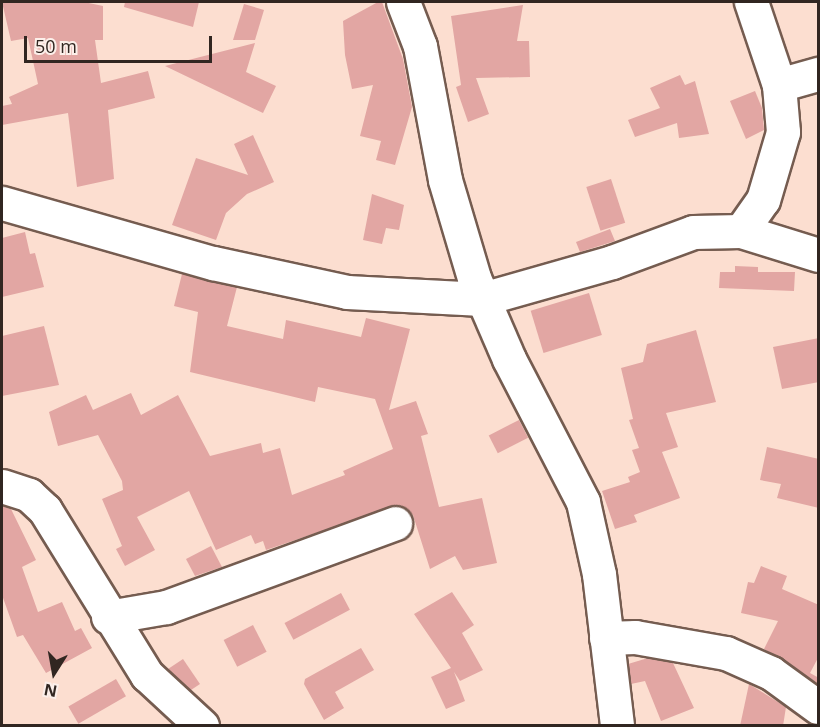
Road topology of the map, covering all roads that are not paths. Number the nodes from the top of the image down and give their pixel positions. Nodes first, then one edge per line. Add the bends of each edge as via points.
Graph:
1 (403, 2) edge
2 (751, 2) edge
3 (819, 74) edge
4 (779, 85) junction
5 (2, 203) edge
6 (741, 231) junction
7 (819, 255) edge
8 (482, 299) junction
9 (2, 486) edge
10 (395, 523) dead end
11 (108, 617) junction
12 (606, 638) junction
13 (819, 707) edge
14 (202, 726) edge
15 (617, 726) edge

1 - 8 street via 420,46 446,180
2 - 4 street
3 - 4 street
4 - 6 street via 783,132 763,200
5 - 8 street via 213,263 347,292
6 - 7 street
6 - 8 street via 693,232 612,262
8 - 12 street via 583,502 599,574
9 - 11 street via 29,495 45,510
10 - 11 street via 166,607
11 - 14 street via 147,675
12 - 13 street via 635,637 726,653 771,673
12 - 15 street

